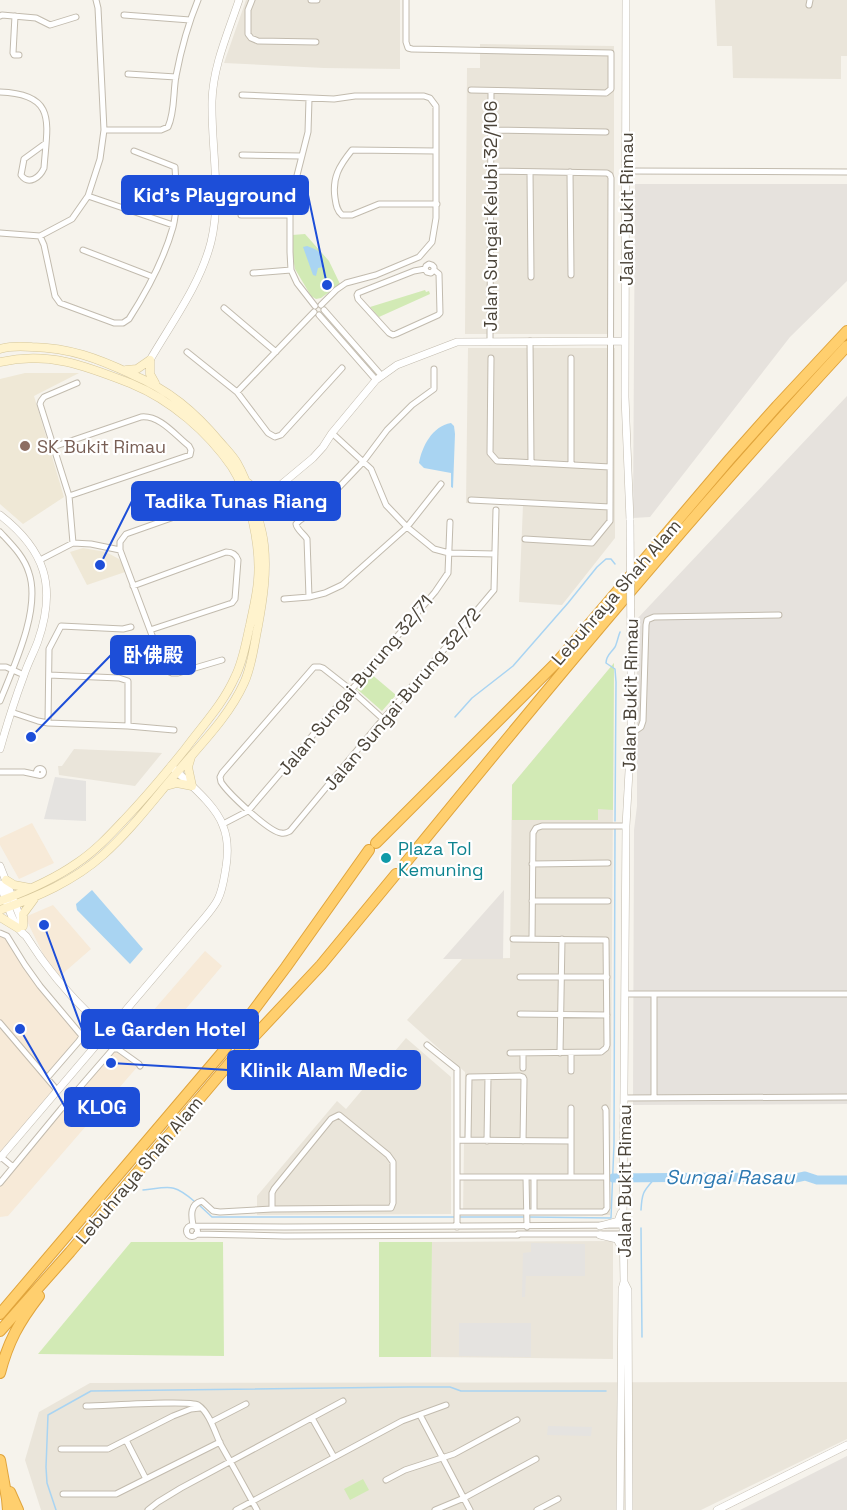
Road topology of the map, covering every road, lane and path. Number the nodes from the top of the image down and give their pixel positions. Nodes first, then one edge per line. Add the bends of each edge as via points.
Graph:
1 (96, 0) edge
2 (198, 0) edge
3 (239, 0) edge
4 (251, 0) edge
5 (311, 0) edge
6 (318, 0) edge
7 (406, 0) edge
8 (626, 0) edge
9 (124, 15) dead end
10 (0, 16) edge
11 (15, 16) junction
12 (76, 17) dead end
13 (190, 20) junction
14 (316, 42) dead end
15 (19, 56) dead end
16 (128, 74) dead end
17 (176, 77) junction
18 (471, 90) dead end
19 (490, 91) junction
20 (0, 92) edge
21 (242, 95) dead end
22 (309, 99) junction
23 (104, 130) junction
24 (490, 130) junction
25 (606, 132) dead end
26 (46, 143) junction
27 (134, 151) dead end
28 (436, 151) junction
29 (242, 155) dead end
30 (302, 156) junction
31 (490, 171) junction
32 (626, 171) junction
33 (847, 171) edge
34 (530, 172) junction
35 (570, 172) junction
36 (88, 196) junction
37 (437, 204) junction
38 (241, 215) dead end
39 (290, 215) junction
40 (173, 225) junction
41 (0, 233) edge
42 (40, 236) junction
43 (83, 250) dead end
44 (416, 259) junction
45 (426, 267) junction
46 (291, 270) junction
47 (253, 273) dead end
48 (571, 275) dead end
49 (153, 277) junction
50 (531, 277) dead end
51 (224, 308) dead end
52 (319, 310) junction
53 (847, 331) edge
54 (611, 341) junction
55 (625, 341) junction
56 (490, 342) junction
57 (530, 342) junction
58 (847, 346) edge
59 (0, 349) edge
60 (187, 352) dead end
61 (276, 352) junction
62 (491, 358) dead end
63 (571, 358) dead end
64 (150, 360) junction
65 (0, 362) edge
66 (342, 368) dead end
67 (121, 369) junction
68 (434, 369) dead end
69 (141, 378) junction
70 (379, 378) junction
71 (77, 384) dead end
72 (156, 385) junction
73 (144, 389) junction
74 (237, 392) junction
75 (206, 430) junction
76 (332, 433) junction
77 (53, 447) junction
78 (363, 462) junction
79 (531, 463) junction
80 (571, 465) junction
81 (610, 466) junction
82 (247, 482) junction
83 (441, 484) dead end
84 (267, 493) junction
85 (69, 496) junction
86 (225, 499) dead end
87 (471, 500) dead end
88 (250, 501) junction
89 (610, 507) junction
90 (496, 510) dead end
91 (0, 515) edge
92 (258, 517) junction
93 (8, 521) junction
94 (450, 522) dead end
95 (407, 527) junction
96 (0, 530) edge
97 (525, 538) dead end
98 (73, 543) junction
99 (120, 550) junction
100 (449, 553) junction
101 (495, 554) junction
102 (40, 560) junction
103 (133, 586) junction
104 (309, 597) junction
105 (284, 599) dead end
106 (779, 615) dead end
107 (131, 627) dead end
108 (150, 630) junction
109 (222, 660) dead end
110 (0, 667) edge
111 (13, 669) junction
112 (24, 675) junction
113 (49, 675) junction
114 (351, 690) junction
115 (0, 701) edge
116 (11, 712) junction
117 (383, 719) junction
118 (48, 723) junction
119 (128, 726) junction
120 (174, 730) dead end
121 (631, 734) junction
122 (0, 749) edge
123 (191, 756) junction
124 (174, 769) junction
125 (0, 772) edge
126 (38, 772) dead end
127 (165, 786) junction
128 (192, 786) junction
129 (248, 811) junction
130 (223, 824) junction
131 (626, 826) junction
132 (608, 863) dead end
133 (532, 864) junction
134 (0, 866) edge
135 (3, 882) edge
136 (36, 892) junction
137 (8, 901) edge
138 (532, 901) junction
139 (608, 901) dead end
140 (0, 910) edge
141 (0, 917) edge
142 (20, 927) junction
143 (0, 933) edge
144 (513, 939) dead end
145 (532, 939) junction
146 (562, 939) junction
147 (520, 977) dead end
148 (561, 977) junction
149 (607, 977) junction
150 (625, 994) junction
151 (654, 994) junction
152 (847, 994) edge
153 (520, 1014) dead end
154 (560, 1014) junction
155 (607, 1015) junction
156 (0, 1023) edge
157 (108, 1031) junction
158 (427, 1045) dead end
159 (510, 1053) dead end
160 (523, 1053) junction
161 (560, 1053) junction
162 (571, 1053) junction
163 (140, 1066) dead end
164 (523, 1068) dead end
165 (571, 1071) dead end
166 (488, 1077) junction
167 (47, 1078) junction
168 (57, 1090) junction
169 (654, 1097) junction
170 (847, 1097) edge
171 (624, 1098) junction
172 (50, 1099) junction
173 (571, 1108) dead end
174 (605, 1108) dead end
175 (61, 1109) junction
176 (457, 1140) junction
177 (468, 1140) junction
178 (487, 1141) junction
179 (523, 1141) junction
180 (571, 1141) junction
181 (1, 1157) edge
182 (13, 1167) junction
183 (526, 1177) junction
184 (534, 1177) junction
185 (571, 1177) junction
186 (606, 1177) junction
187 (457, 1178) junction
188 (0, 1183) edge
189 (623, 1207) junction
190 (272, 1209) junction
191 (534, 1212) junction
192 (457, 1219) junction
193 (527, 1219) junction
194 (623, 1225) junction
195 (194, 1226) junction
196 (518, 1226) junction
197 (600, 1226) junction
198 (196, 1234) junction
199 (623, 1234) junction
200 (457, 1235) junction
201 (518, 1235) junction
202 (527, 1235) junction
203 (600, 1235) junction
204 (70, 1252) junction
205 (624, 1264) junction
206 (29, 1278) junction
207 (624, 1282) junction
208 (0, 1305) edge
209 (0, 1314) edge
210 (0, 1331) edge
211 (0, 1373) edge
212 (343, 1401) dead end
213 (176, 1404) junction
214 (246, 1404) dead end
215 (86, 1406) dead end
216 (446, 1406) dead end
217 (200, 1408) junction
218 (420, 1415) junction
219 (173, 1416) junction
220 (312, 1418) junction
221 (517, 1420) dead end
222 (212, 1422) junction
223 (126, 1440) junction
224 (220, 1442) junction
225 (847, 1445) edge
226 (61, 1449) dead end
227 (333, 1457) junction
228 (443, 1458) junction
229 (536, 1459) dead end
230 (231, 1462) junction
231 (1, 1465) edge
232 (146, 1479) junction
233 (386, 1480) dead end
234 (63, 1494) dead end
235 (0, 1497) edge
236 (464, 1498) junction
237 (558, 1499) dead end
238 (252, 1501) junction
239 (158, 1502) junction
240 (2, 1510) edge
241 (8, 1510) edge
242 (18, 1510) edge
243 (147, 1510) edge
244 (163, 1510) edge
245 (236, 1510) edge
246 (257, 1510) edge
247 (435, 1510) edge
248 (470, 1510) edge
249 (537, 1510) edge
250 (620, 1510) edge
251 (629, 1510) edge
252 (717, 1510) edge

1 - 23 street
2 - 13 street
3 - 64 street via 214,77 216,213 211,243 199,277
4 - 14 street via 251,38
5 - 6 street
7 - 19 street via 408,48 611,53 611,89 606,93
8 - 32 street, Jalan Bukit Rimau
9 - 13 street
10 - 11 street
11 - 12 street via 36,18 50,25
11 - 15 street via 13,52
13 - 17 street
16 - 17 street
17 - 23 street via 171,119 165,130
18 - 19 street
19 - 24 street, Jalan Sungai Kelubi 32/106
20 - 26 street via 23,94 36,100 47,119
21 - 22 street
22 - 28 street via 380,95 430,98 436,106
22 - 30 street via 308,132
23 - 36 street
24 - 25 street
24 - 31 street, Jalan Sungai Kelubi 32/106
26 - 26 street via 42,173 34,179 24,179 24,159
27 - 40 street via 175,167
28 - 37 street
28 - 37 street via 352,150 333,185 338,213 342,215 379,204
29 - 30 street
30 - 39 street
31 - 34 street
31 - 56 street, Jalan Sungai Kelubi 32/106
32 - 33 street
32 - 55 street, Jalan Bukit Rimau
34 - 35 street
34 - 50 street
35 - 48 street
35 - 54 street via 607,172 611,178
36 - 40 street
36 - 42 street via 72,219
37 - 44 street via 432,242
38 - 39 street
39 - 46 street
40 - 49 street
41 - 42 street
42 - 49 street via 55,296 66,306 123,323
43 - 49 street
44 - 45 street
44 - 52 street via 346,283
45 - 45 street via 432,265 439,274 440,313 396,334 389,333 358,299 358,292
46 - 47 street
46 - 52 street
51 - 61 street
52 - 61 street
52 - 70 street
53 - 206 highway, Lebuhraya Shah Alam via 743,445 558,661 372,846 221,1054
54 - 55 street
54 - 57 street
54 - 81 street
55 - 121 street, Jalan Bukit Rimau, bridge
56 - 57 street
56 - 70 street via 457,342 397,365
57 - 79 street
58 - 204 highway, Lebuhraya Shah Alam via 686,526 321,965 233,1059
59 - 67 main road via 48,347 95,358
60 - 74 street
61 - 74 street
62 - 79 street via 490,453 497,461
63 - 80 street
64 - 67 main road via 137,369
64 - 69 main road
64 - 72 main road via 150,374
65 - 73 main road via 20,358 65,361
66 - 74 street via 278,437 268,433
67 - 69 main road
68 - 78 street via 434,389 387,430
69 - 72 main road
69 - 73 main road
70 - 76 street
71 - 77 street via 41,400
72 - 75 main road via 195,414
73 - 75 main road
75 - 82 main road via 236,461
75 - 88 main road
76 - 78 street
76 - 84 street via 302,469
77 - 85 street
77 - 85 street via 148,417 155,418 191,450 190,455
78 - 95 street via 371,469 386,505
78 - 104 street via 322,505 296,524 307,539
79 - 80 street
80 - 81 street
81 - 89 street
82 - 84 main road
82 - 88 main road
83 - 95 street
84 - 88 street
84 - 92 main road
85 - 98 street
86 - 99 street via 126,534
87 - 89 street
88 - 92 main road
88 - 124 main road via 258,579 239,667 222,701
89 - 97 street via 610,520 592,543
90 - 101 street, Jalan Sungai Burung 32/72
91 - 93 street
92 - 123 main road via 266,578 249,672 228,711
93 - 96 street
93 - 102 street
94 - 100 street, Jalan Sungai Burung 32/71
95 - 100 street via 434,549
95 - 104 street via 342,585
96 - 111 street via 21,555 32,584 32,610
98 - 99 street
98 - 102 street
99 - 103 street
100 - 101 street
100 - 114 street, Jalan Sungai Burung 32/71 via 448,573 435,592
101 - 117 street, Jalan Sungai Burung 32/72 via 494,590
102 - 112 street via 46,582 45,614
103 - 108 street
103 - 108 street via 226,552 237,556 232,603
104 - 105 street
106 - 121 street via 647,620 643,721
107 - 113 street via 60,627 49,649
108 - 109 street via 165,669 172,673
110 - 111 street
111 - 112 street
111 - 115 street
112 - 116 street
113 - 118 street
113 - 119 street via 128,681
114 - 117 street
114 - 129 street, Jalan Sungai Burung 32/71
114 - 129 street, Jalan Sungai Burung 32/72 via 323,668 314,667 237,755 220,777 222,786
116 - 118 street
116 - 122 street
117 - 129 street, Jalan Sungai Burung 32/72 via 290,831 278,833
118 - 119 street
119 - 120 street
121 - 131 street, Jalan Bukit Rimau
123 - 124 main road
123 - 128 main road via 188,767
124 - 127 main road
124 - 128 street
124 - 136 main road via 98,848
125 - 126 street
127 - 128 main road
127 - 136 main road via 102,855 76,875
128 - 130 street
129 - 130 street
130 - 157 street via 227,860 218,900
131 - 133 street via 538,827 533,833
131 - 150 street, Jalan Bukit Rimau
132 - 133 street
133 - 138 street
134 - 135 street
135 - 136 main road
135 - 137 street
136 - 137 main road
136 - 142 main road
137 - 140 main road
137 - 142 street
138 - 139 street
138 - 145 street
141 - 142 main road
142 - 157 street via 52,974
143 - 167 street via 7,936 40,986 82,1036
144 - 145 street
145 - 146 street
146 - 148 street
146 - 149 street via 606,940
147 - 148 street
148 - 149 street
148 - 154 street
149 - 155 street
150 - 151 street
150 - 171 street, Jalan Bukit Rimau
151 - 152 street
151 - 169 street
153 - 154 street
154 - 155 street
154 - 161 street
155 - 162 street via 604,1051
156 - 167 street
157 - 168 street
158 - 176 street via 456,1069
159 - 160 street
160 - 161 street
160 - 164 street
161 - 162 street
162 - 165 street
163 - 175 street via 113,1049
166 - 177 street via 468,1078
166 - 178 street
166 - 179 street via 523,1077
167 - 168 street
168 - 172 street
169 - 170 street
169 - 171 street
171 - 189 street, Jalan Bukit Rimau
172 - 175 street
172 - 181 street
173 - 180 street
174 - 186 street
175 - 182 street
176 - 177 street
176 - 187 street
177 - 178 street
178 - 179 street
179 - 180 street
180 - 185 street
181 - 182 street
182 - 188 street
183 - 184 street
183 - 187 street
183 - 193 street
184 - 185 street
184 - 191 street
185 - 186 street
186 - 191 street via 605,1211
187 - 192 street
189 - 194 street, Jalan Bukit Rimau
189 - 197 street via 618,1221
190 - 190 street via 391,1208 393,1162 346,1120 336,1116 274,1189
190 - 195 street via 220,1212 204,1202 196,1203 192,1212
191 - 193 street
192 - 193 street
192 - 195 street via 284,1227
192 - 196 street
192 - 200 street
193 - 196 street
193 - 197 street
193 - 202 street
194 - 197 street
194 - 199 street, Jalan Bukit Rimau
195 - 198 street
195 - 198 street via 187,1227 186,1232
196 - 201 street
198 - 200 street
199 - 203 street
199 - 205 street, Jalan Bukit Rimau
200 - 201 street
201 - 202 street
202 - 203 street
203 - 205 street via 620,1242
204 - 210 highway, Lebuhraya Shah Alam
204 - 211 highway via 23,1316
205 - 207 street, Jalan Bukit Rimau
206 - 208 highway
206 - 209 highway, Lebuhraya Shah Alam
207 - 250 street, Jalan Bukit Rimau
207 - 251 street, Jalan Bukit Rimau via 628,1290
212 - 220 street
213 - 215 street
213 - 217 street via 195,1404
213 - 219 street
214 - 222 street
216 - 218 street
217 - 219 street
217 - 222 street
218 - 227 street
218 - 228 street
219 - 223 street
220 - 227 street
220 - 230 street
221 - 228 street
222 - 224 street
223 - 226 street via 108,1449
223 - 232 street
224 - 230 street
224 - 232 street
225 - 252 street
227 - 238 street
228 - 233 street
228 - 236 street
229 - 236 street
230 - 238 street
230 - 239 street
231 - 241 highway
231 - 242 highway
232 - 234 street via 116,1494
235 - 240 highway
236 - 247 street
236 - 248 street
237 - 249 street
238 - 245 street
238 - 246 street
239 - 243 street
239 - 244 street

